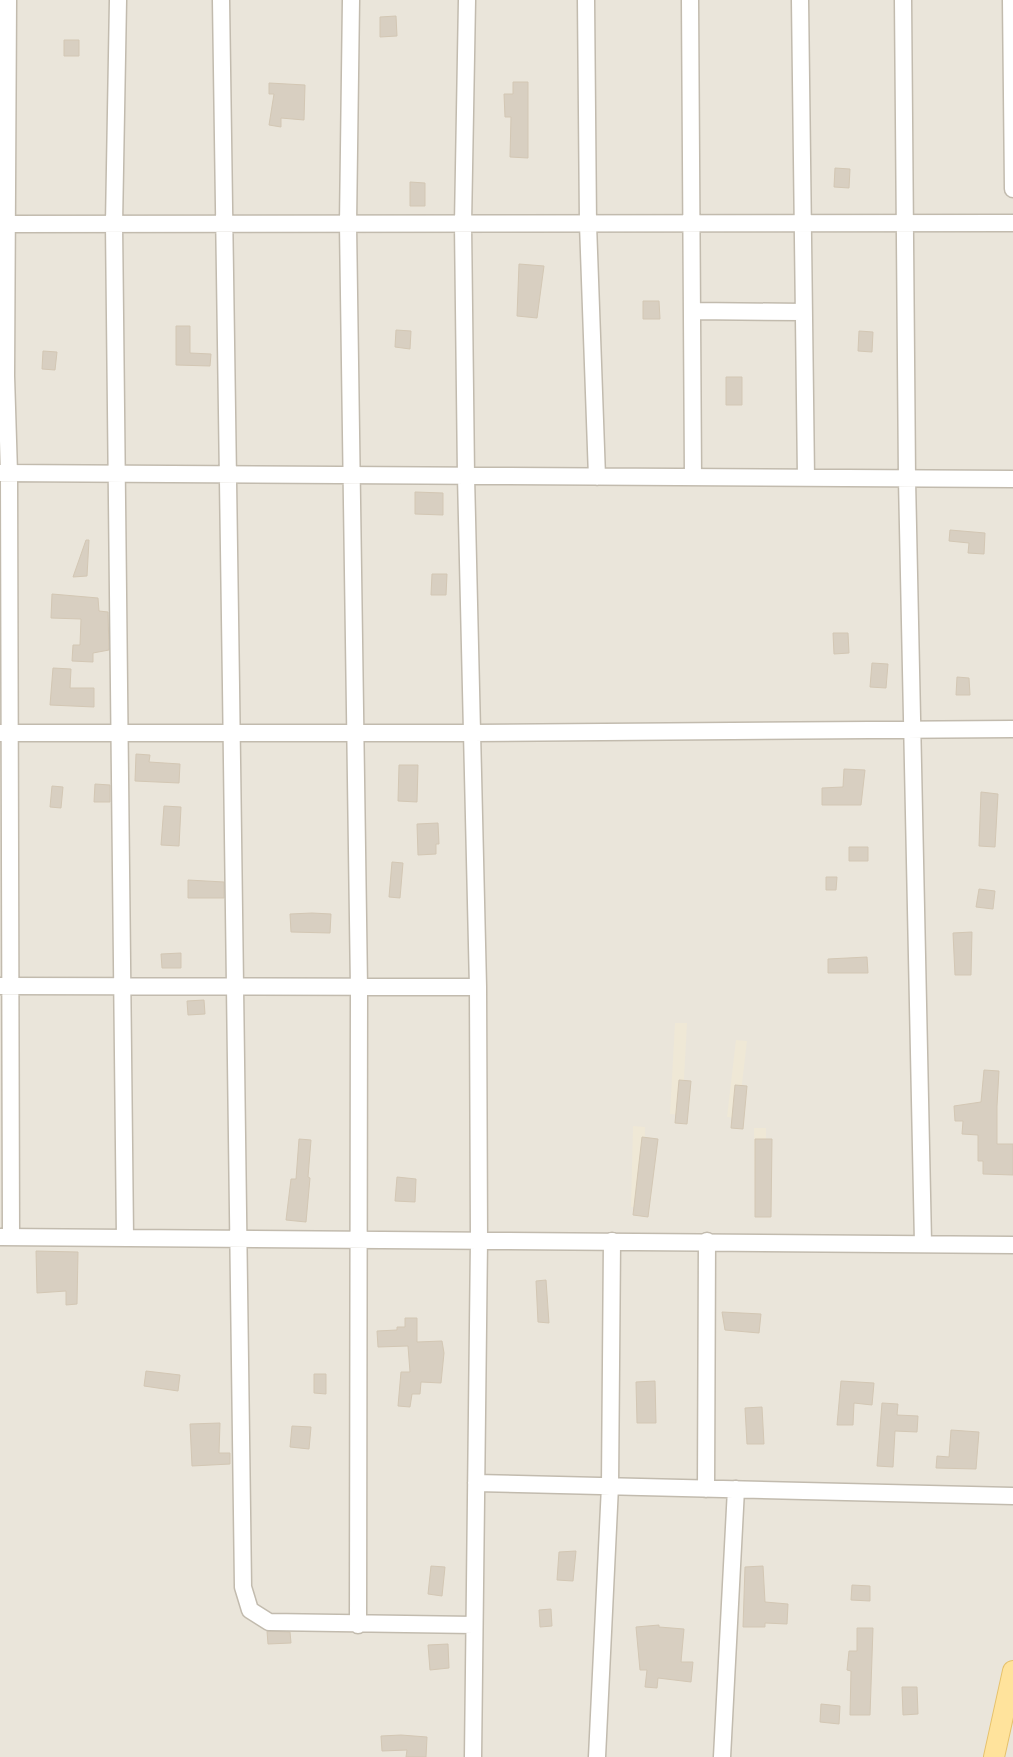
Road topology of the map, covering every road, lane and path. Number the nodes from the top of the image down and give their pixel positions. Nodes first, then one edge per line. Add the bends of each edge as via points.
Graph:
1 (8, 0) edge
2 (118, 0) edge
3 (221, 0) edge
4 (351, 0) edge
5 (466, 0) edge
6 (586, 0) edge
7 (690, 0) edge
8 (800, 0) edge
9 (903, 0) edge
10 (1011, 0) edge
11 (1013, 189) edge
12 (804, 223) junction
13 (1013, 223) edge
14 (3, 224) edge
15 (114, 224) junction
16 (223, 224) junction
17 (348, 224) junction
18 (463, 224) junction
19 (588, 224) junction
20 (691, 224) junction
21 (905, 224) junction
22 (692, 311) junction
23 (804, 312) junction
24 (4, 473) edge
25 (118, 474) junction
26 (226, 475) junction
27 (351, 476) junction
28 (466, 476) junction
29 (597, 477) junction
30 (693, 478) junction
31 (806, 478) junction
32 (907, 479) junction
33 (1013, 479) edge
34 (912, 730) junction
35 (1013, 730) edge
36 (120, 732) junction
37 (231, 732) junction
38 (5, 733) edge
39 (472, 733) junction
40 (355, 734) junction
41 (122, 985) junction
42 (5, 986) edge
43 (236, 986) junction
44 (478, 987) junction
45 (360, 988) junction
46 (5, 1237) edge
47 (125, 1238) junction
48 (240, 1239) junction
49 (357, 1240) junction
50 (479, 1240) junction
51 (612, 1241) junction
52 (707, 1242) junction
53 (923, 1243) junction
54 (1013, 1245) edge
55 (476, 1483) junction
56 (610, 1486) junction
57 (706, 1489) junction
58 (736, 1489) junction
59 (1013, 1496) edge
60 (358, 1625) junction
61 (474, 1626) junction
62 (1013, 1671) edge
63 (473, 1757) edge
64 (597, 1757) edge
65 (722, 1757) edge
66 (994, 1757) edge

1 - 14 street
2 - 15 street
3 - 16 street
4 - 17 street
5 - 18 street
6 - 19 street
7 - 20 street
8 - 12 street
9 - 21 street
10 - 11 street
12 - 20 street
12 - 21 street
12 - 23 street
13 - 21 street
14 - 15 street
14 - 24 street
15 - 16 street
15 - 25 street
16 - 17 street
16 - 26 street
17 - 18 street
17 - 27 street
18 - 19 street
18 - 28 street
19 - 20 street
19 - 29 street
20 - 22 street
21 - 32 street
22 - 23 street
22 - 30 street
23 - 31 street
24 - 25 street
24 - 38 street
25 - 26 street
25 - 36 street
26 - 27 street
26 - 37 street
27 - 28 street
27 - 40 street
28 - 29 street
28 - 39 street
29 - 30 street
30 - 31 street
31 - 32 street
32 - 33 street
32 - 34 street
34 - 35 street
34 - 39 street
34 - 53 street
36 - 37 street
36 - 38 street
36 - 41 street
37 - 40 street
37 - 43 street
38 - 42 street
39 - 40 street
39 - 44 street
40 - 45 street
41 - 42 street
41 - 43 street
41 - 47 street
42 - 46 street
43 - 45 street
43 - 48 street
44 - 45 street
44 - 50 street
45 - 49 street
46 - 47 street
47 - 48 street
48 - 49 street
48 - 60 street via 243,1587 250,1610 269,1622
49 - 50 street
49 - 60 street
50 - 51 street
50 - 55 street
51 - 52 street
51 - 56 street
52 - 53 street
52 - 57 street
53 - 54 street
55 - 56 street
55 - 61 street
56 - 57 street
56 - 64 street
57 - 58 street
58 - 59 street
58 - 65 street
60 - 61 street
61 - 63 street
62 - 66 main road

